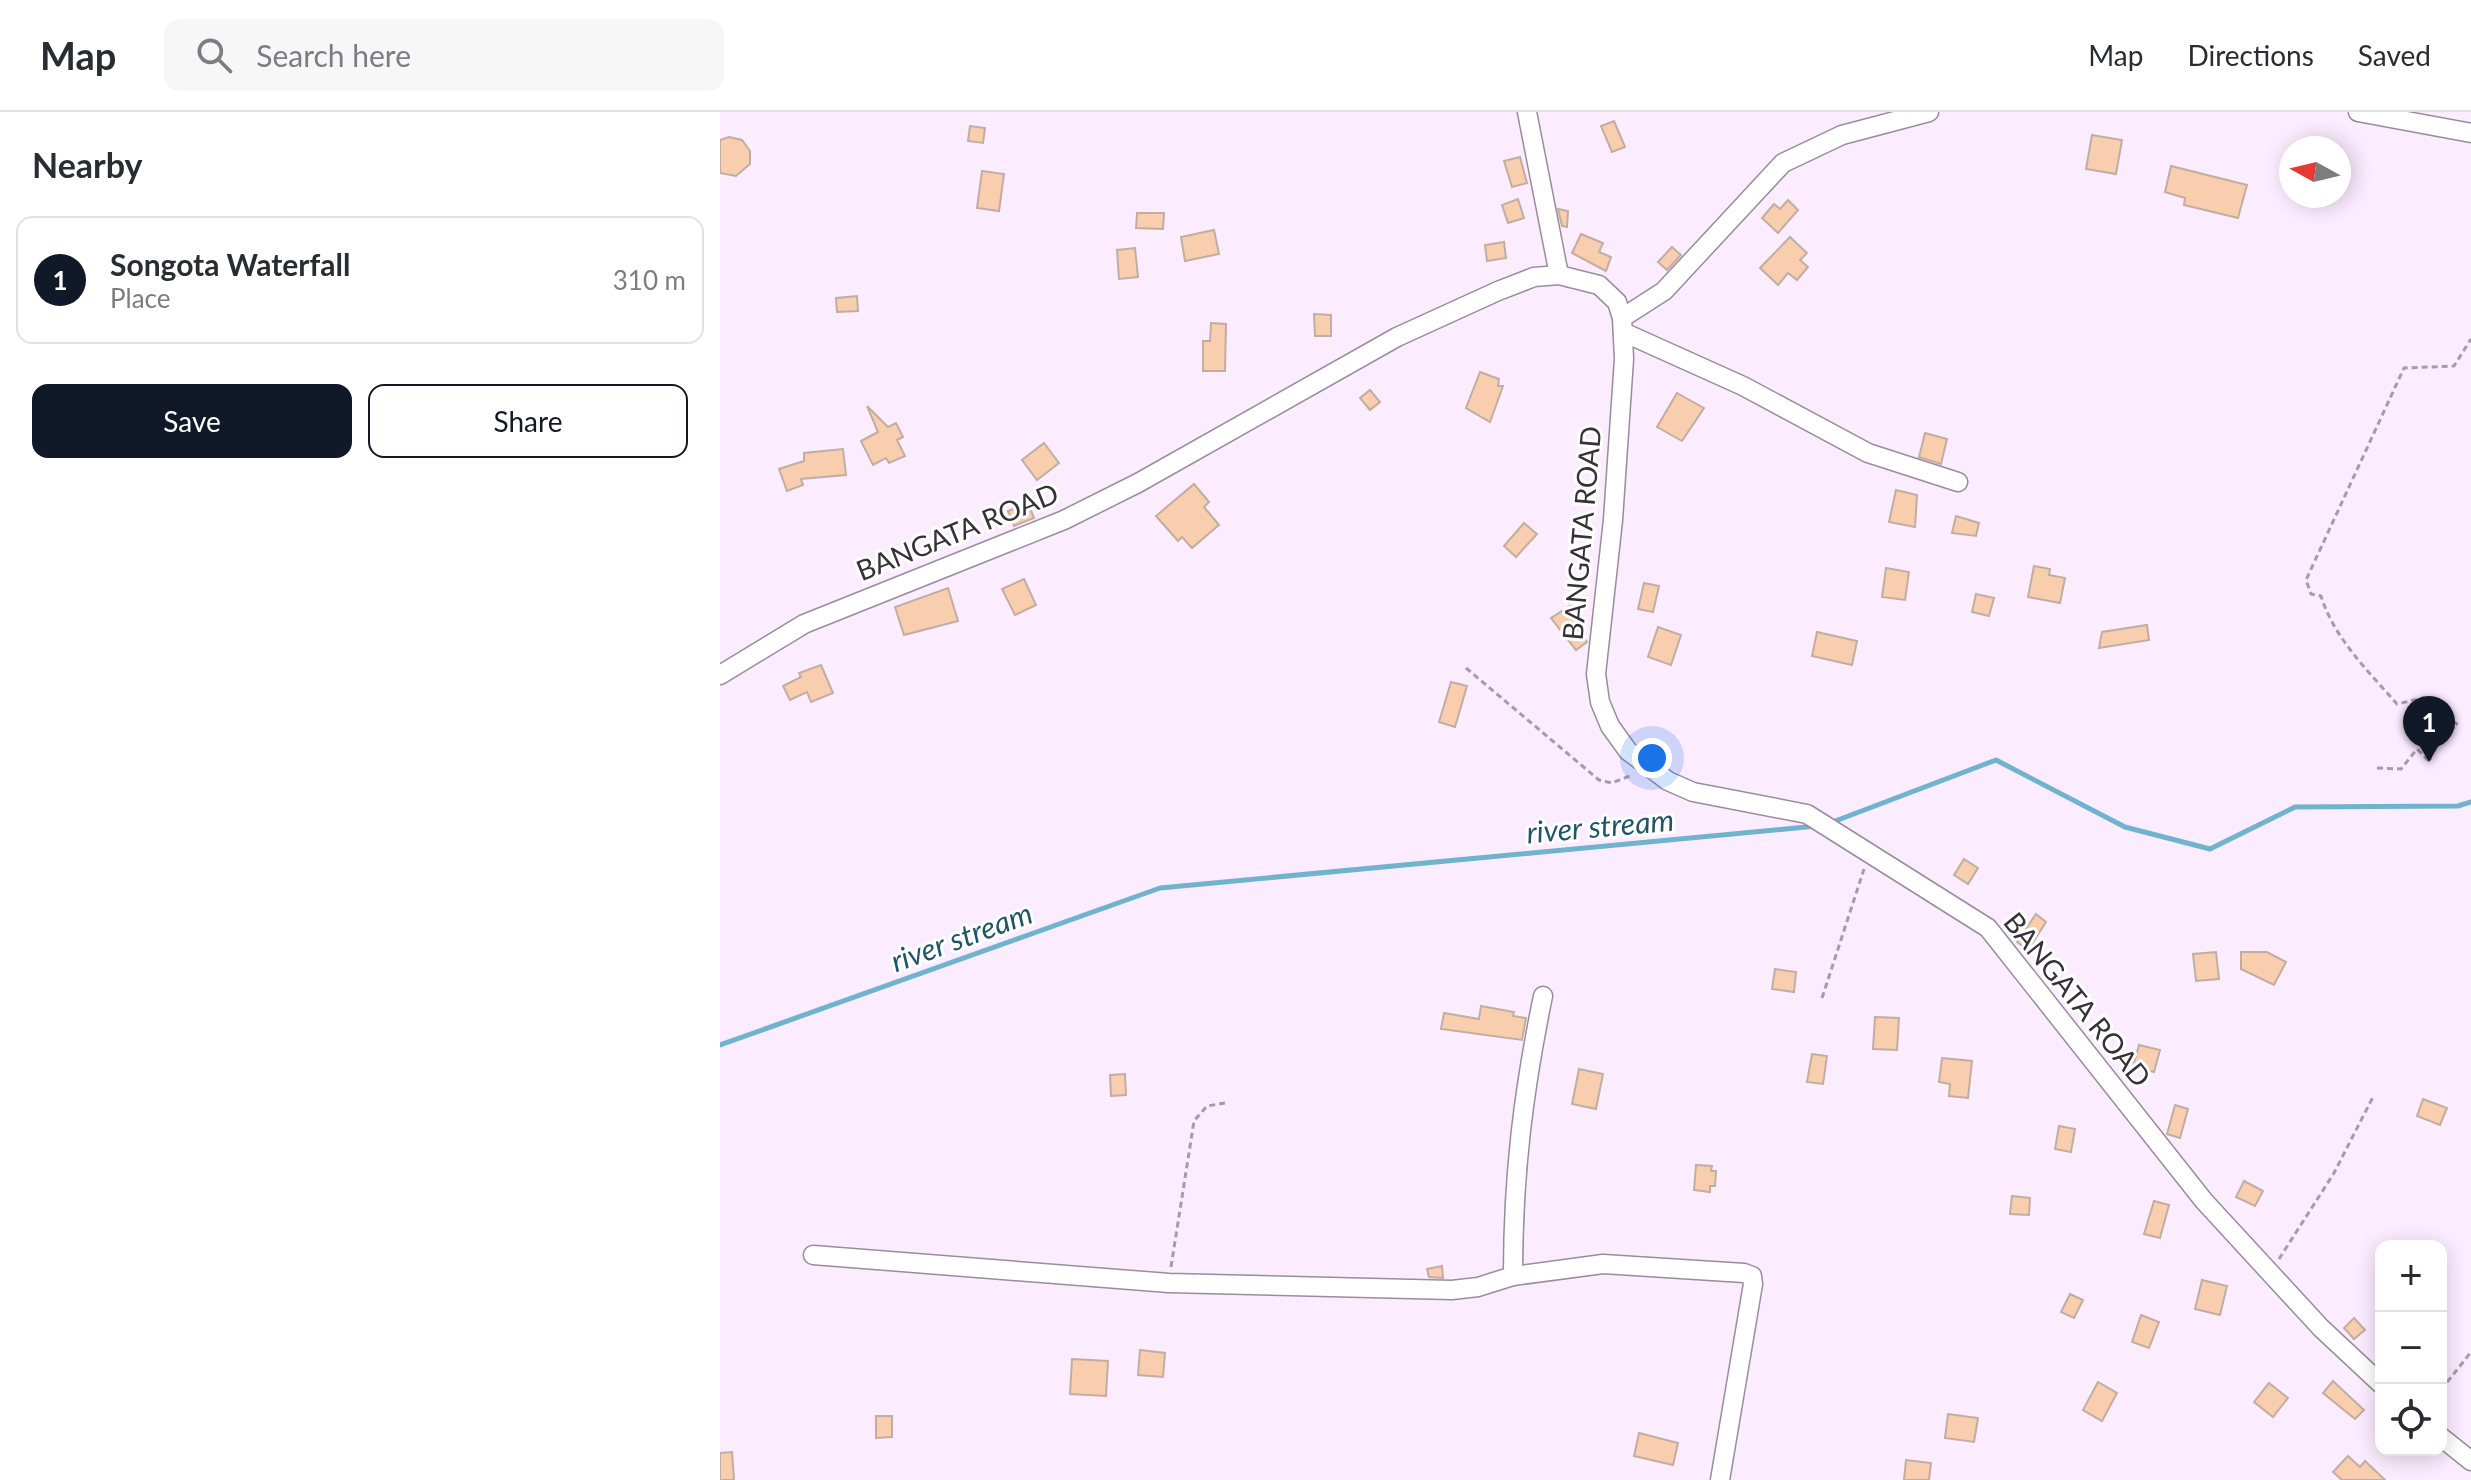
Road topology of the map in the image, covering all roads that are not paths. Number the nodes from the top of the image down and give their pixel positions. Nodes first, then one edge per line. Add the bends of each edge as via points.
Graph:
1 (1527, 112) edge
2 (1929, 112) edge
3 (2358, 112) edge
4 (2471, 133) edge
5 (1559, 275) junction
6 (1623, 325) junction
7 (1958, 482) dead end
8 (720, 675) edge
9 (1543, 996) dead end
10 (813, 1255) dead end
11 (1513, 1276) junction
12 (2375, 1378) edge
13 (2447, 1442) edge
14 (2471, 1461) edge
15 (1720, 1480) edge

1 - 5 street
2 - 6 street via 1842,135 1783,163 1664,291
3 - 4 street
5 - 6 street, BANGATA ROAD via 1599,285 1617,302
5 - 8 street, BANGATA ROAD via 1534,277 1397,337 1127,489 1064,520 804,624
6 - 7 street via 1868,453
6 - 12 street, BANGATA ROAD via 1613,520 1596,674 1610,726 1646,768 1693,792 1800,811 1988,928 2169,1160 2321,1328
9 - 11 street via 1522,1106 1513,1191
10 - 11 street via 1169,1283 1452,1290
11 - 15 street via 1603,1264 1752,1276
13 - 14 street

